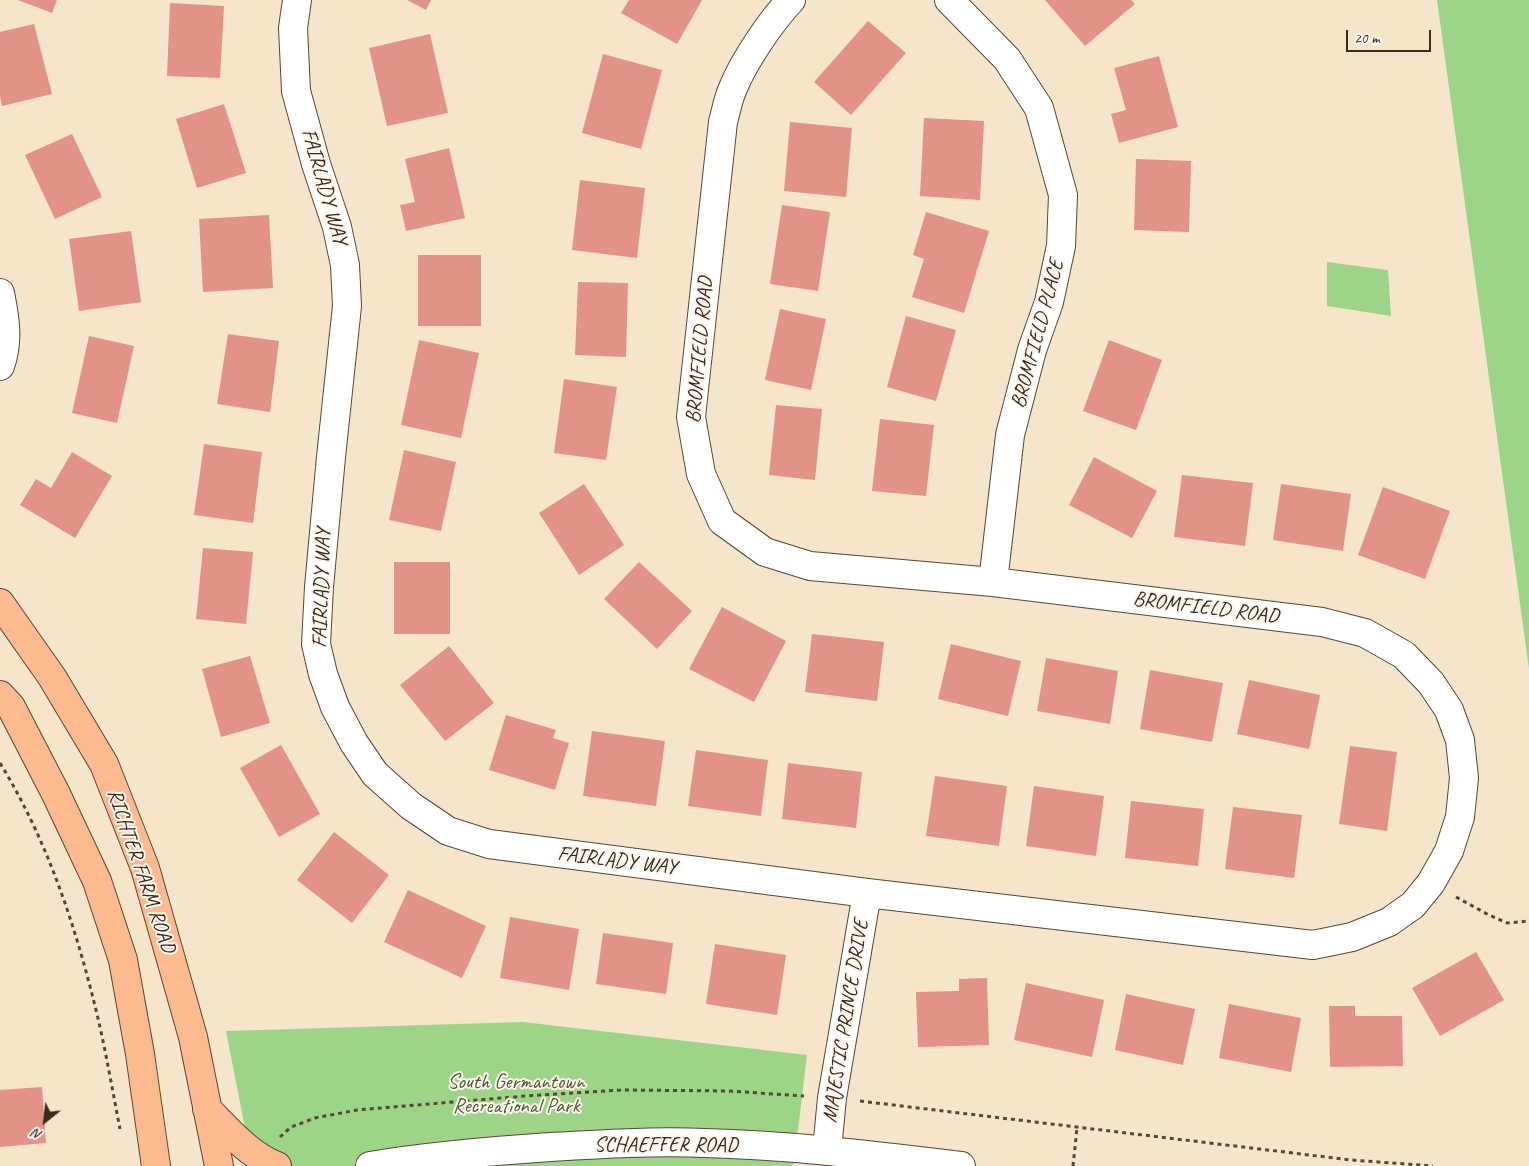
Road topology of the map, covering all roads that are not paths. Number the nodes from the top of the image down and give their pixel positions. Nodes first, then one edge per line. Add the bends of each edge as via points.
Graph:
1 (297, 0) edge
2 (791, 0) edge
3 (949, 0) edge
4 (0, 293) edge
5 (0, 366) edge
6 (994, 582) junction
7 (0, 603) edge
8 (0, 695) edge
9 (867, 893) junction
10 (208, 1109) junction
11 (827, 1150) junction
12 (156, 1166) edge
13 (219, 1166) edge
14 (277, 1166) edge
15 (370, 1166) edge
16 (961, 1166) edge

1 - 9 street, FAIRLADY WAY via 293,28 296,91 337,227 345,265 347,306 316,644 323,674 354,743 375,774 411,806 448,831 489,844
2 - 6 street, BROMFIELD ROAD via 748,60 733,88 723,122 691,417 700,474 722,521 765,552 810,566
3 - 6 street, BROMFIELD PLACE via 1007,59 1038,108 1063,195 1061,246 1049,302 1032,350 1010,435
4 - 5 street via 6,325
6 - 9 street, BROMFIELD ROAD via 1322,622 1365,633 1404,655 1436,689 1449,710 1460,740 1464,778 1460,817 1449,851 1431,884 1413,905 1389,922 1352,937 1313,945
7 - 10 main road, RICHTER FARM ROAD via 52,677 104,764 145,868 193,1037
8 - 12 main road via 11,707 97,881 123,960
9 - 11 street, MAJESTIC PRINCE DRIVE via 832,1098
10 - 13 main road, RICHTER FARM ROAD
10 - 14 main road via 240,1142 262,1160
11 - 15 street, SCHAEFFER ROAD via 705,1142 610,1144 413,1159
11 - 16 street, SCHAEFFER ROAD

